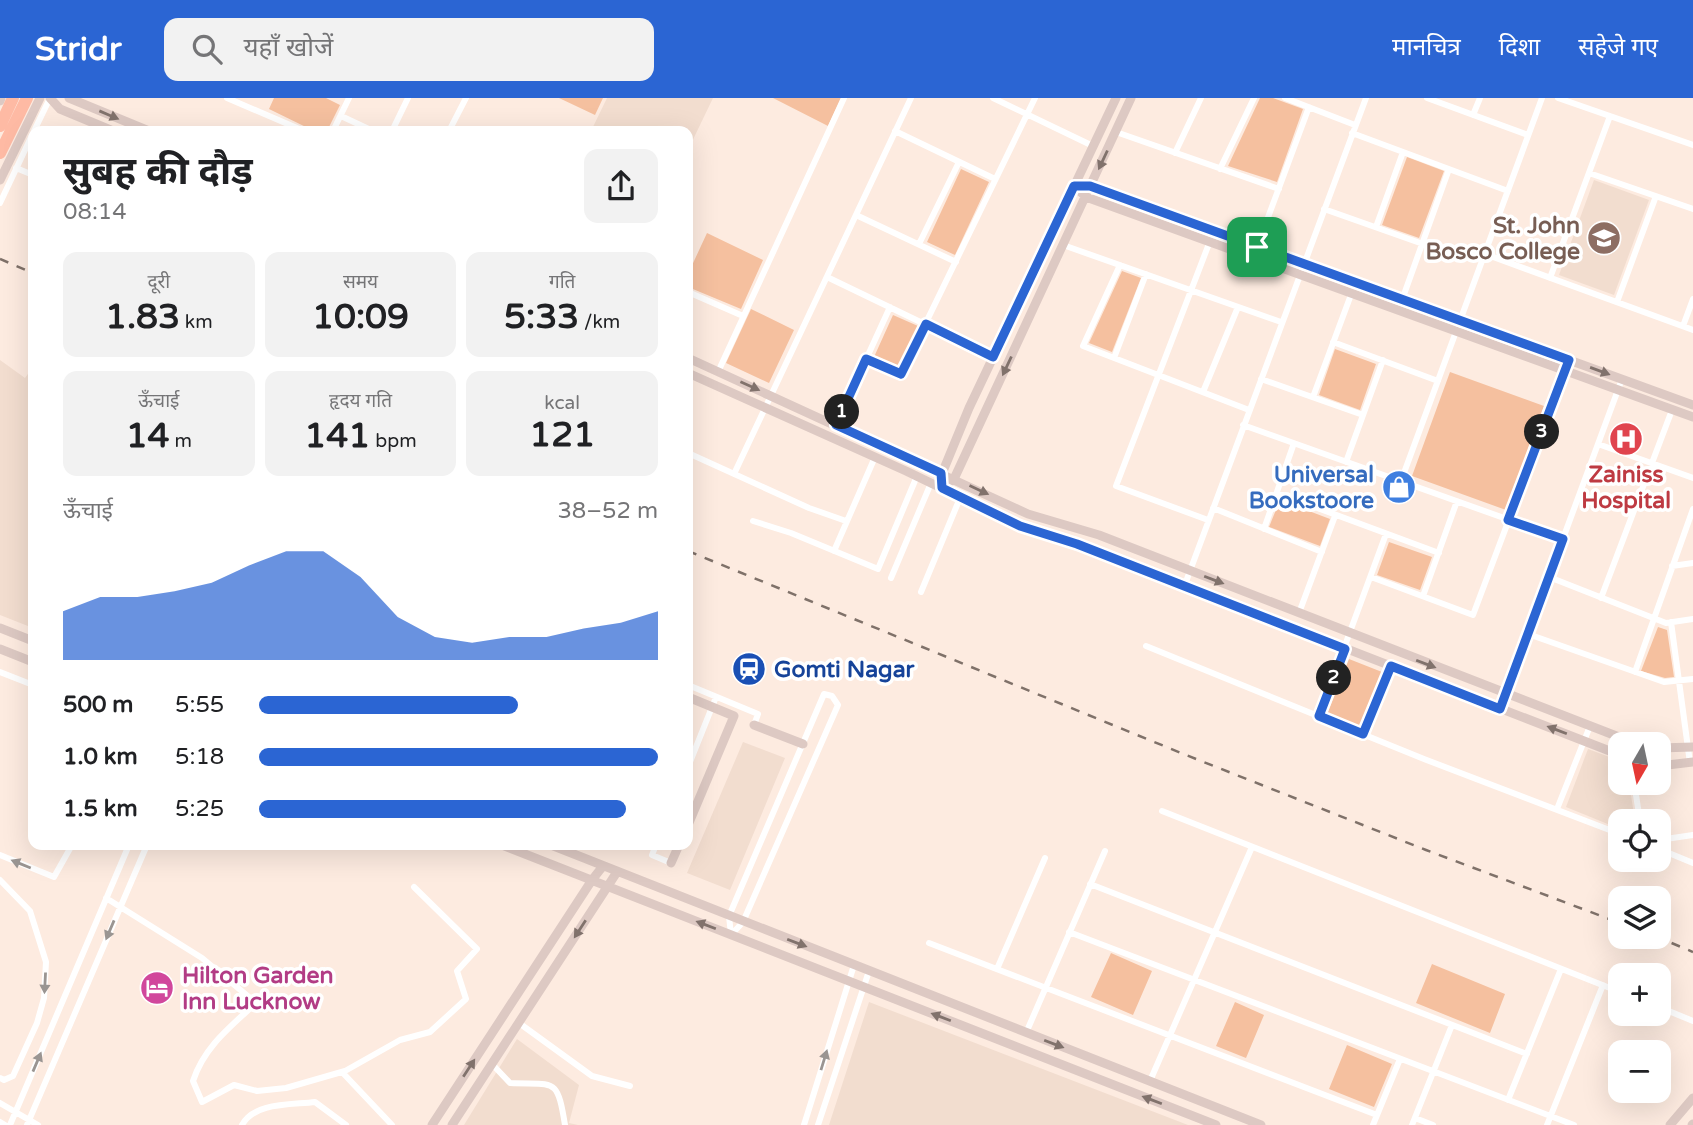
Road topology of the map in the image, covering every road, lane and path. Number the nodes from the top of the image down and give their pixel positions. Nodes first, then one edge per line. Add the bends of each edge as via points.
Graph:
1 (13, 98) edge
2 (27, 98) edge
3 (40, 98) edge
4 (50, 98) edge
5 (69, 98) edge
6 (227, 98) edge
7 (349, 98) edge
8 (408, 98) edge
9 (466, 98) edge
10 (844, 98) edge
11 (911, 98) edge
12 (993, 98) edge
13 (1035, 98) edge
14 (1116, 98) edge
15 (1131, 98) edge
16 (1201, 98) edge
17 (1254, 98) edge
18 (1285, 98) edge
19 (1366, 98) edge
20 (1428, 98) edge
21 (1480, 98) edge
22 (1542, 98) edge
23 (1558, 98) edge
24 (1309, 107) junction
25 (1027, 114) junction
26 (1474, 115) junction
27 (341, 116) junction
28 (1610, 116) junction
29 (1356, 125) junction
30 (0, 126) edge
31 (37, 126) edge
32 (101, 126) edge
33 (137, 126) edge
34 (292, 126) edge
35 (336, 126) edge
36 (362, 126) edge
37 (394, 126) edge
38 (452, 126) edge
39 (895, 131) junction
40 (1116, 131) junction
41 (1352, 133) junction
42 (1528, 135) junction
43 (1693, 135) edge
44 (28, 144) edge
45 (1691, 144) edge
46 (1093, 146) junction
47 (1403, 152) junction
48 (0, 153) edge
49 (1175, 153) junction
50 (960, 162) junction
51 (16, 168) junction
52 (1220, 169) junction
53 (1450, 169) junction
54 (28, 173) edge
55 (1589, 173) junction
56 (995, 179) junction
57 (0, 180) edge
58 (1074, 186) junction
59 (1090, 186) junction
60 (1279, 189) junction
61 (1508, 191) junction
62 (1086, 197) junction
63 (1656, 197) junction
64 (0, 203) edge
65 (1324, 209) junction
66 (1693, 209) edge
67 (856, 215) junction
68 (1376, 227) junction
69 (1210, 241) junction
70 (919, 244) junction
71 (1423, 244) junction
72 (1063, 245) junction
73 (1257, 247) junction
74 (1485, 254) junction
75 (956, 262) junction
76 (1120, 265) junction
77 (1301, 269) junction
78 (1146, 274) junction
79 (827, 277) junction
80 (1550, 278) junction
81 (1191, 290) junction
82 (1352, 292) junction
83 (693, 294) edge
84 (1693, 299) edge
85 (1402, 300) junction
86 (1618, 302) junction
87 (890, 307) junction
88 (1238, 307) junction
89 (743, 316) junction
90 (1460, 321) junction
91 (1281, 323) junction
92 (926, 324) junction
93 (1683, 326) junction
94 (1693, 330) edge
95 (1456, 331) junction
96 (1333, 342) junction
97 (993, 357) junction
98 (1114, 358) junction
99 (866, 359) junction
100 (693, 360) edge
101 (1383, 360) junction
102 (1569, 360) junction
103 (1565, 370) junction
104 (718, 372) junction
105 (693, 375) edge
106 (1158, 375) junction
107 (1261, 379) junction
108 (1622, 379) junction
109 (1438, 381) junction
110 (1618, 390) junction
111 (1203, 392) junction
112 (771, 395) junction
113 (1313, 397) junction
114 (1693, 405) edge
115 (765, 408) junction
116 (1249, 410) junction
117 (1672, 410) junction
118 (1363, 415) junction
119 (1693, 417) edge
120 (836, 425) junction
121 (1243, 425) junction
122 (1294, 443) junction
123 (1598, 444) junction
124 (693, 455) edge
125 (875, 457) junction
126 (1346, 462) junction
127 (1652, 463) junction
128 (941, 473) junction
129 (734, 474) junction
130 (917, 476) junction
131 (1693, 478) edge
132 (954, 479) junction
133 (1401, 481) junction
134 (931, 483) junction
135 (942, 488) junction
136 (1277, 493) junction
137 (960, 498) junction
138 (1457, 501) junction
139 (1213, 508) junction
140 (1693, 509) edge
141 (1335, 516) junction
142 (1209, 520) junction
143 (1508, 520) junction
144 (753, 521) dead end
145 (846, 521) junction
146 (1264, 529) junction
147 (1386, 534) junction
148 (1563, 539) junction
149 (834, 551) junction
150 (1322, 552) junction
151 (1438, 553) junction
152 (1693, 563) edge
153 (1672, 566) junction
154 (1190, 571) junction
155 (1371, 577) junction
156 (1549, 577) junction
157 (891, 578) dead end
158 (1184, 587) junction
159 (921, 592) dead end
160 (1423, 596) junction
161 (1601, 598) junction
162 (1298, 613) junction
163 (1655, 618) junction
164 (1693, 619) edge
165 (1671, 622) junction
166 (0, 628) edge
167 (1351, 634) junction
168 (1528, 634) junction
169 (28, 638) edge
170 (1146, 646) dead end
171 (0, 649) edge
172 (1345, 649) junction
173 (28, 660) edge
174 (1391, 666) junction
175 (0, 672) edge
176 (1635, 672) junction
177 (1693, 679) edge
178 (1679, 681) junction
179 (28, 683) edge
180 (693, 687) edge
181 (1505, 694) junction
182 (716, 697) junction
183 (693, 699) edge
184 (1500, 709) junction
185 (1319, 716) junction
186 (754, 725) joint
187 (1591, 726) junction
188 (1608, 733) edge
189 (1363, 734) junction
190 (1585, 741) junction
191 (803, 744) junction
192 (1690, 747) edge
193 (1671, 748) edge
194 (1608, 750) edge
195 (693, 754) edge
196 (1691, 763) edge
197 (1671, 765) edge
198 (1557, 810) junction
199 (1162, 811) dead end
200 (693, 813) edge
201 (1608, 829) edge
202 (1693, 835) edge
203 (1671, 838) edge
204 (1252, 847) junction
205 (69, 850) edge
206 (127, 850) edge
207 (145, 850) edge
208 (515, 850) edge
209 (563, 850) edge
210 (654, 850) edge
211 (677, 850) edge
212 (1105, 851) dead end
213 (1671, 854) edge
214 (0, 855) edge
215 (1045, 858) dead end
216 (671, 863) joint
217 (1693, 863) edge
218 (603, 866) junction
219 (617, 872) junction
220 (0, 880) edge
221 (592, 880) junction
222 (1090, 884) junction
223 (607, 886) junction
224 (414, 887) dead end
225 (106, 898) junction
226 (121, 905) junction
227 (729, 916) junction
228 (743, 922) junction
229 (1069, 932) junction
230 (1215, 932) junction
231 (731, 935) junction
232 (929, 943) dead end
233 (854, 965) junction
234 (998, 969) junction
235 (1561, 969) junction
236 (869, 971) junction
237 (1194, 980) junction
238 (849, 981) junction
239 (1603, 985) junction
240 (863, 987) junction
241 (1608, 987) edge
242 (1045, 988) junction
243 (1671, 1012) edge
244 (1693, 1021) edge
245 (519, 1023) junction
246 (1452, 1025) junction
247 (1026, 1032) junction
248 (1170, 1035) junction
249 (1527, 1054) junction
250 (1401, 1059) junction
251 (492, 1064) junction
252 (1434, 1071) junction
253 (342, 1072) junction
254 (0, 1078) edge
255 (1150, 1081) junction
256 (630, 1086) dead end
257 (1693, 1098) edge
258 (1508, 1100) junction
259 (0, 1103) edge
260 (16, 1112) junction
261 (1377, 1115) junction
262 (1550, 1116) junction
263 (1413, 1121) edge
264 (0, 1122) edge
265 (28, 1123) edge
266 (5, 1125) edge
267 (10, 1125) edge
268 (38, 1125) edge
269 (242, 1125) edge
270 (346, 1125) edge
271 (392, 1125) edge
272 (432, 1125) edge
273 (452, 1125) edge
274 (565, 1125) edge
275 (804, 1125) edge
276 (818, 1125) edge
277 (1216, 1125) edge
278 (1260, 1125) edge
279 (1373, 1125) edge
280 (1433, 1125) edge
281 (1547, 1125) edge
282 (1574, 1125) edge
283 (1670, 1125) edge

1 - 30 highway
2 - 48 highway
3 - 57 street
4 - 31 street
4 - 32 street via 60,109
5 -> 33 street
6 - 34 street
7 - 27 street
8 - 37 street
9 - 38 street
10 - 89 street
11 - 39 street
12 - 25 street
13 - 25 street
14 - 46 street
15 - 40 street
16 - 49 street
17 - 52 street
18 - 24 street
19 - 29 street
20 - 26 street
21 - 26 street
22 - 42 street
23 - 28 street
24 - 29 street
24 - 60 street
25 - 46 street
25 - 56 street
26 - 42 street
27 - 35 street
27 - 36 street
28 - 45 street
28 - 55 street
29 - 41 street
39 - 50 street
39 - 67 street
40 - 49 street
40 -> 59 street
41 - 47 street
41 - 65 street
42 - 61 street
43 - 45 street
44 - 51 street
46 - 58 street
47 - 53 street
47 - 68 street
49 - 52 street
50 - 56 street
50 - 70 street
51 - 54 street
51 - 64 street
52 - 60 street
53 - 61 street
53 - 71 street
55 - 63 street
55 - 80 street
56 - 75 street
58 - 59 street
58 - 62 street
58 - 97 street
59 - 62 street
59 - 73 street
60 - 73 street
61 - 74 street
62 - 69 street
62 - 72 street
63 - 66 street
63 - 86 street
65 - 68 street
65 - 77 street
67 - 70 street
67 - 79 street
68 - 71 street
69 - 77 street
69 - 81 street
70 - 75 street
71 - 85 street
72 - 76 street
72 -> 132 street
73 - 77 street
74 - 80 street
74 - 90 street
75 - 92 street
76 - 78 street
76 - 98 street via 1083,346
77 - 82 street
77 - 85 street
77 - 91 street
78 - 81 street
78 - 98 street
79 - 87 street
79 - 112 street
80 - 86 street
81 - 88 street
81 - 106 street
82 - 95 street
82 - 96 street
83 - 89 street
84 - 93 street
85 - 90 street
86 - 93 street
87 - 92 street
87 - 99 street
88 - 91 street
88 - 111 street
89 - 104 street
90 - 95 street
90 - 102 street
91 - 107 street
92 - 97 street
92 - 99 street via 901,374
93 - 94 street
95 - 103 street
95 - 109 street
96 - 101 street
96 - 113 street
97 - 128 street
98 - 106 street
99 - 120 street
100 - 104 street
101 - 109 street
101 - 118 street
102 - 103 street
102 -> 108 street
103 - 110 street
103 - 143 street
104 -> 112 street
105 - 115 street
106 - 111 street
106 - 142 street via 1116,486
107 - 113 street
107 - 116 street
108 - 110 street
108 - 114 street
109 - 133 street
110 - 117 street
110 - 123 street
111 - 116 street
112 - 115 street
112 - 120 street
113 - 118 street
115 - 125 street
115 - 129 street
116 - 121 street
117 - 119 street
117 - 127 street
118 - 126 street
120 - 128 street
121 - 122 street
121 - 139 street
122 - 126 street
122 - 136 street
123 - 127 street
123 - 148 street
124 - 129 street
125 - 130 street
125 - 145 street
126 - 133 street
127 - 131 street
127 - 161 street
128 - 132 street
128 - 135 street
129 - 145 street
130 - 134 street
130 - 149 street via 878,569
132 - 135 street
132 -> 154 street via 1028,514 1099,535
133 - 138 street
134 - 135 street
134 - 157 street
135 - 137 street
136 - 141 street
136 - 146 street
137 - 158 street via 1020,526
137 - 159 street
138 - 143 street
138 - 151 street
139 - 142 street
139 - 146 street
140 - 153 street
141 - 147 street
141 - 150 street
142 - 154 street
143 - 148 street
143 - 160 street via 1473,615
144 - 149 street
145 - 149 street
146 - 150 street
147 - 151 street
147 - 155 street
148 - 156 street
150 - 162 street
151 - 160 street
152 - 153 street
153 - 163 street
154 - 158 street
154 -> 162 street
155 - 160 street
155 - 167 street
156 - 161 street
156 - 168 street
158 - 172 street
161 - 163 street
162 - 167 street
163 - 165 street
163 - 176 street
164 - 165 street
165 - 178 street
166 - 169 street
167 - 172 street
167 -> 181 street
168 - 176 street
168 - 181 street
170 - 185 street
171 - 173 street
172 - 174 street
172 - 185 street
174 - 184 street
174 - 189 street
175 - 179 street
176 - 178 street via 1664,682
177 - 178 street
178 - 192 street
180 - 182 street
181 - 184 street
181 - 187 street
182 - 186 street via 758,714
182 - 195 street
183 - 200 street via 734,716
190 -> 184 street
185 - 189 street
186 - 191 street
187 - 188 street
187 - 190 street
189 - 198 street
190 - 194 street
190 - 198 street
191 - 227 street
191 - 228 street via 824,694 832,696 838,705
192 - 193 street
192 - 196 street
196 - 197 street
198 - 201 street
199 - 204 street
202 - 203 street
204 - 230 street
204 - 235 street
205 -> 214 street via 54,877
206 - 225 street
207 - 226 street
208 - 221 street
209 - 218 street
210 - 216 street via 652,855
211 - 216 street
212 - 222 street
213 - 217 street
215 - 234 street
218 - 219 street
218 - 221 street
219 - 223 street
219 - 227 street
220 -> 254 street via 30,911 46,962 37,1023 13,1076
221 - 223 street
272 -> 221 street
222 - 229 street
222 - 230 street
231 -> 223 street
223 -> 245 street
224 - 253 street via 477,949 457,971 466,999 430,1032 400,1040
225 - 226 street
260 -> 225 street
226 - 253 street via 202,958 256,1003 212,1043 197,1067 193,1081 202,1102 234,1084 257,1091 286,1088
226 -> 265 street
227 - 228 street
227 - 231 street
228 - 231 street
228 -> 233 street
229 - 237 street
229 - 242 street
230 - 237 street
230 - 246 street
231 - 238 street
232 - 234 street
233 - 236 street
233 - 238 street
234 - 242 street
235 - 239 street
235 - 249 street
236 - 240 street
236 - 247 street
237 - 248 street
237 - 250 street
238 - 240 street
275 -> 238 street
239 - 241 street
239 - 262 street
240 - 276 street
277 -> 240 street
242 - 247 street
242 - 248 street
243 - 244 street
245 - 251 street
245 - 256 street via 592,1076
246 - 249 street
246 - 252 street
247 -> 255 street
248 - 255 street
248 - 261 street
249 - 258 street
250 - 252 street
250 - 261 street
251 - 273 street
251 - 274 street via 510,1083 554,1086
252 - 258 street
252 - 263 street
253 - 271 street
255 - 278 street
257 - 283 street
258 - 262 street
259 - 260 street
260 - 265 street
260 - 267 street
261 - 279 street
262 - 281 street
262 - 282 street
263 - 280 street
264 - 266 street
265 - 268 street
269 - 270 street via 258,1110 315,1102

